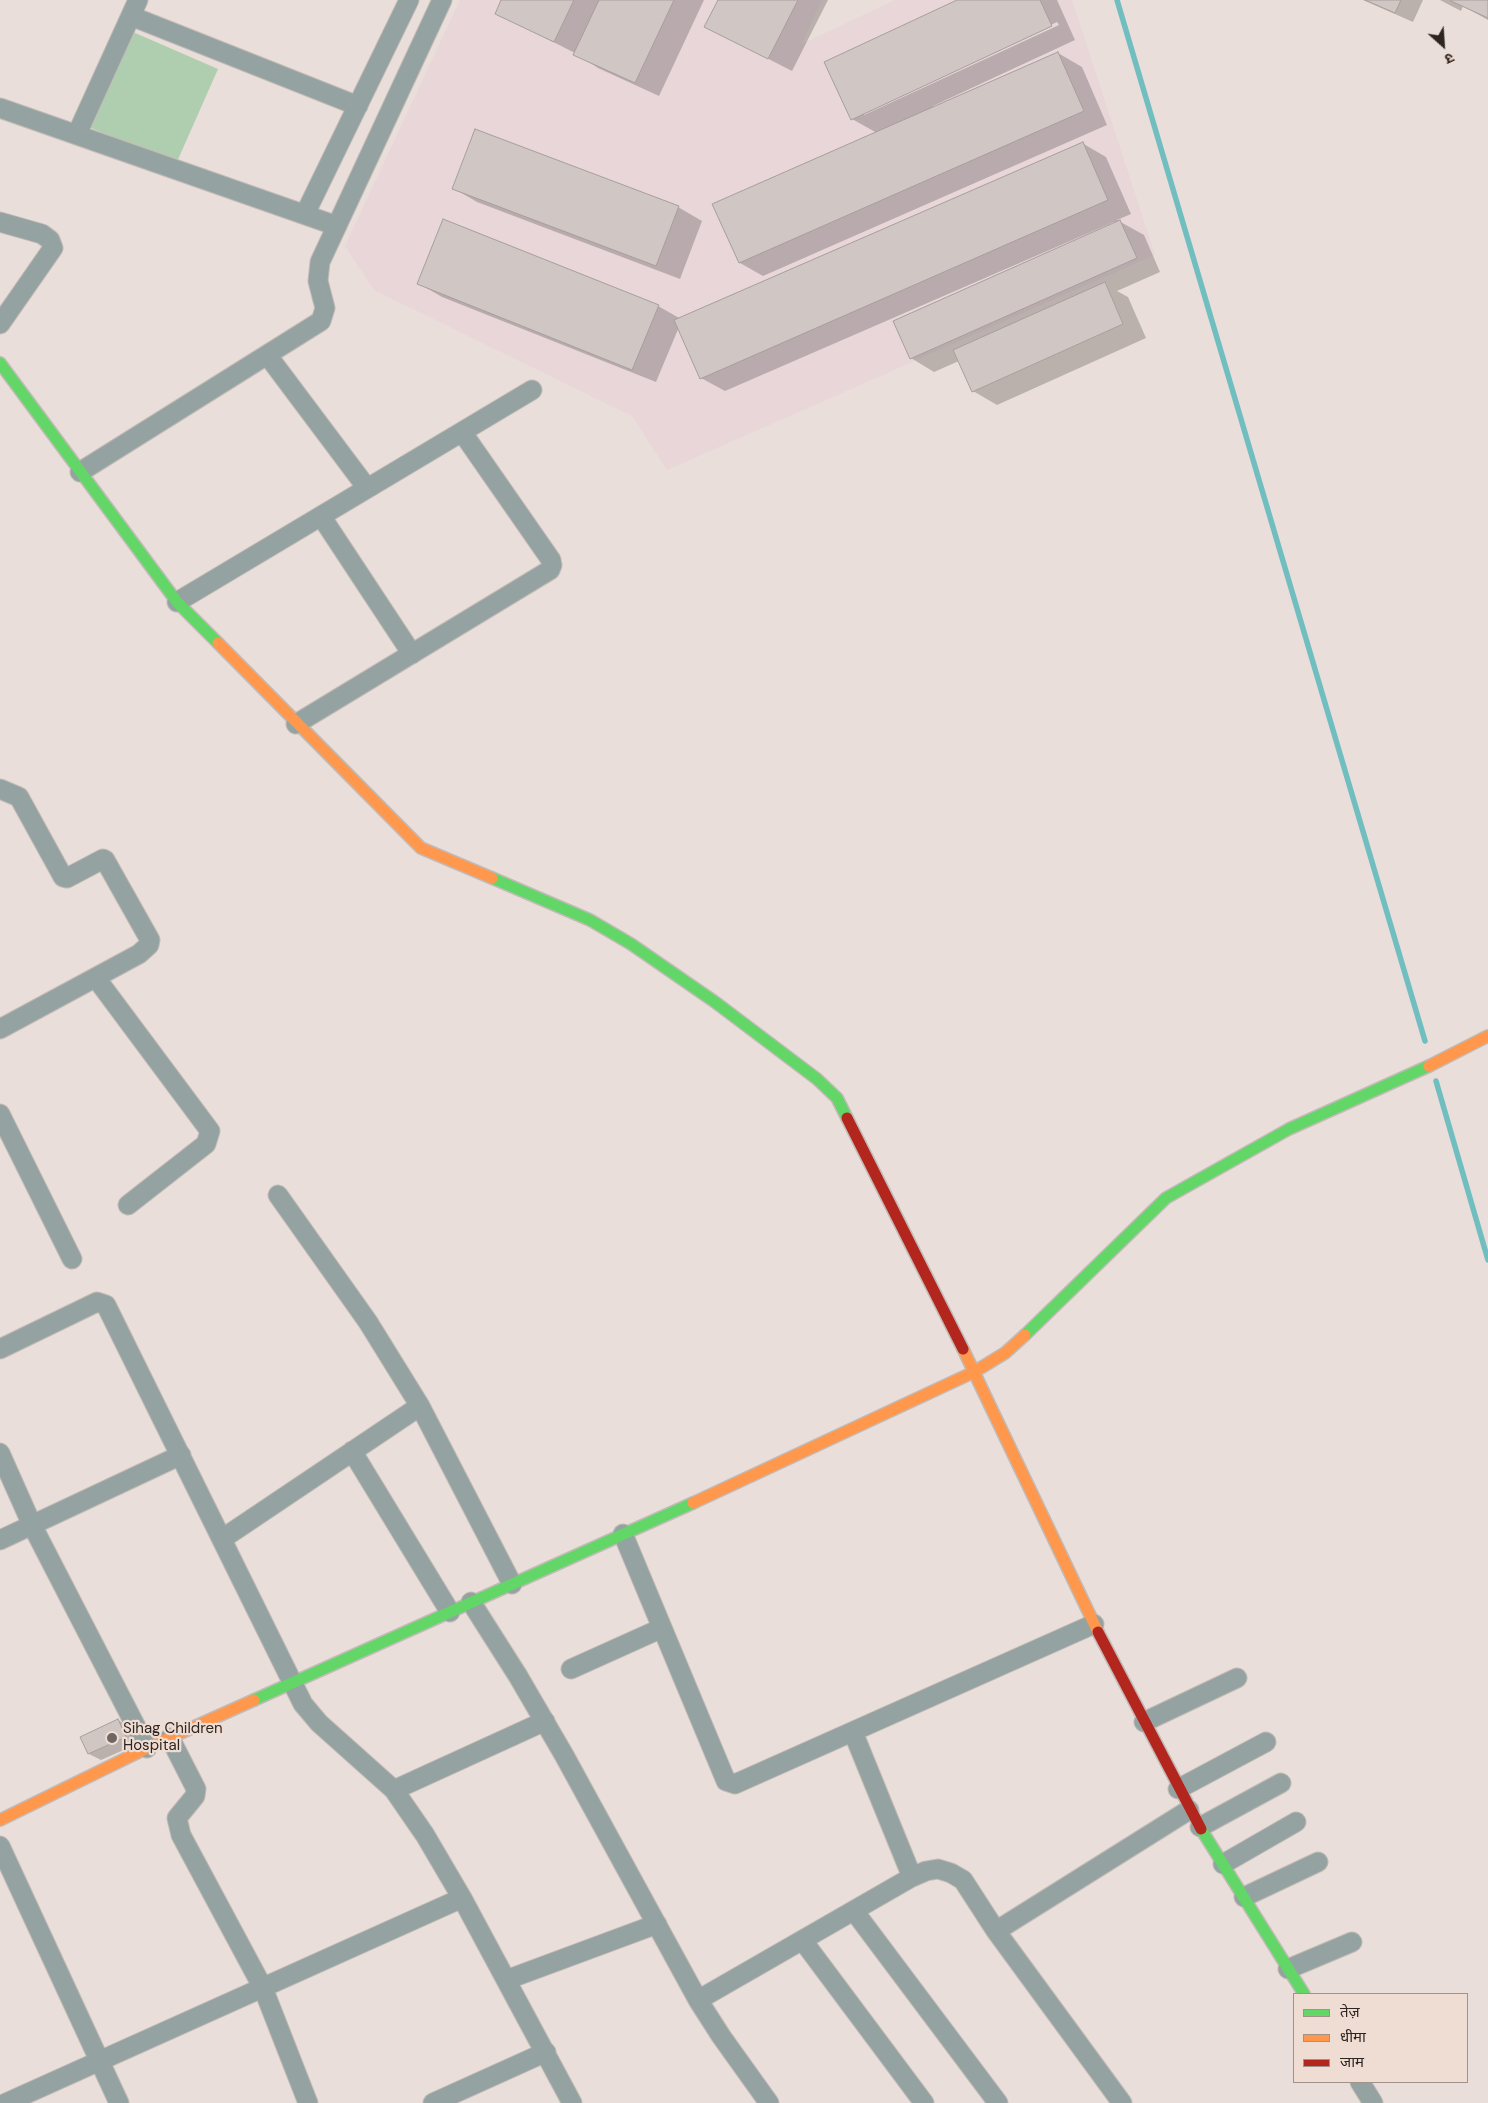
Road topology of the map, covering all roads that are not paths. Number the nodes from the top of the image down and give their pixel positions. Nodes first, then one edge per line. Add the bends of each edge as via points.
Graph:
1 (409, 0) edge
2 (442, 0) edge
3 (135, 8) edge
4 (358, 106) junction
5 (0, 108) edge
6 (77, 134) junction
7 (306, 214) junction
8 (0, 222) edge
9 (337, 226) junction
10 (0, 324) edge
11 (268, 356) junction
12 (0, 363) edge
13 (532, 390) dead end
14 (462, 432) junction
15 (80, 472) junction
16 (367, 488) junction
17 (321, 516) junction
18 (177, 602) junction
19 (412, 654) junction
20 (296, 724) junction
21 (0, 789) edge
22 (96, 978) junction
23 (0, 1029) edge
24 (1488, 1036) edge
25 (0, 1114) edge
26 (278, 1195) dead end
27 (128, 1205) dead end
28 (72, 1259) dead end
29 (0, 1349) edge
30 (974, 1372) junction
31 (420, 1406) junction
32 (352, 1451) junction
33 (0, 1453) edge
34 (181, 1455) junction
35 (32, 1525) junction
36 (624, 1534) junction
37 (222, 1539) junction
38 (0, 1540) edge
39 (512, 1584) junction
40 (471, 1602) junction
41 (450, 1612) junction
42 (1094, 1624) junction
43 (662, 1628) junction
44 (571, 1669) dead end
45 (1237, 1678) dead end
46 (292, 1684) junction
47 (545, 1721) junction
48 (1144, 1722) junction
49 (853, 1732) junction
50 (170, 1738) junction
51 (1266, 1742) dead end
52 (147, 1748) junction
53 (1280, 1783) dead end
54 (1178, 1788) junction
55 (394, 1790) junction
56 (1189, 1810) junction
57 (0, 1820) edge
58 (1296, 1822) dead end
59 (1200, 1827) junction
60 (0, 1846) edge
61 (1318, 1862) dead end
62 (1223, 1864) junction
63 (912, 1878) junction
64 (1244, 1897) junction
65 (462, 1898) junction
66 (854, 1911) junction
67 (657, 1924) junction
68 (996, 1931) junction
69 (803, 1941) junction
70 (1352, 1942) dead end
71 (1288, 1969) junction
72 (506, 1980) junction
73 (263, 1988) junction
74 (1303, 1993) edge
75 (698, 2000) junction
76 (546, 2052) junction
77 (100, 2060) junction
78 (0, 2098) edge
79 (2, 2103) edge
80 (6, 2103) edge
81 (119, 2103) edge
82 (308, 2103) edge
83 (433, 2103) edge
84 (572, 2103) edge
85 (769, 2103) edge
86 (924, 2103) edge
87 (998, 2103) edge
88 (1122, 2103) edge

1 - 4 street
2 - 9 street
3 - 4 street
3 - 6 street
4 - 7 street
5 - 6 street
6 - 7 street
7 - 9 street
8 - 10 street via 42,234 50,240 52,248
9 - 11 street via 320,262 318,281 325,308 321,321
11 - 15 street
11 - 16 street
12 - 15 street
13 - 14 street
14 - 16 street
14 - 19 street via 552,565 543,575
15 - 18 street
16 - 17 street
17 - 18 street
17 - 19 street
18 - 20 street
19 - 20 street
20 - 30 street via 421,848 590,920 631,944 715,1002 816,1078 837,1098
21 - 22 street via 19,798 63,876 67,878 105,860 148,936 150,940 146,948
22 - 23 street
22 - 27 street via 210,1131 206,1144
24 - 30 street via 1458,1053 1289,1129 1166,1198 1005,1353
25 - 28 street
26 - 31 street via 368,1322
29 - 34 street via 97,1302 106,1305
30 - 36 street
30 - 42 street
31 - 32 street
31 - 39 street
32 - 37 street
32 - 41 street
33 - 35 street
34 - 35 street
34 - 37 street
35 - 38 street
35 - 52 street
36 - 39 street
36 - 43 street
37 - 46 street
39 - 40 street
40 - 41 street
40 - 47 street
41 - 46 street
42 - 48 street
42 - 49 street
43 - 44 street
43 - 49 street via 726,1780 735,1784
45 - 48 street
46 - 50 street
46 - 55 street via 319,1723
47 - 55 street
47 - 67 street
48 - 54 street
49 - 63 street
50 - 52 street
50 - 73 street via 196,1789 195,1796 177,1818 178,1827
51 - 54 street
52 - 57 street
53 - 59 street
54 - 56 street
55 - 65 street
56 - 59 street
56 - 68 street
58 - 62 street
59 - 62 street
60 - 77 street
61 - 64 street
62 - 64 street
63 - 66 street
63 - 68 street via 938,1868 952,1873 963,1880
64 - 71 street
65 - 72 street
65 - 73 street
66 - 69 street
66 - 87 street
67 - 72 street
67 - 75 street
68 - 88 street
69 - 75 street
69 - 86 street
70 - 71 street
71 - 74 street
72 - 76 street
73 - 77 street
73 - 82 street
75 - 85 street
76 - 83 street
76 - 84 street
77 - 80 street
77 - 81 street
78 - 79 street

